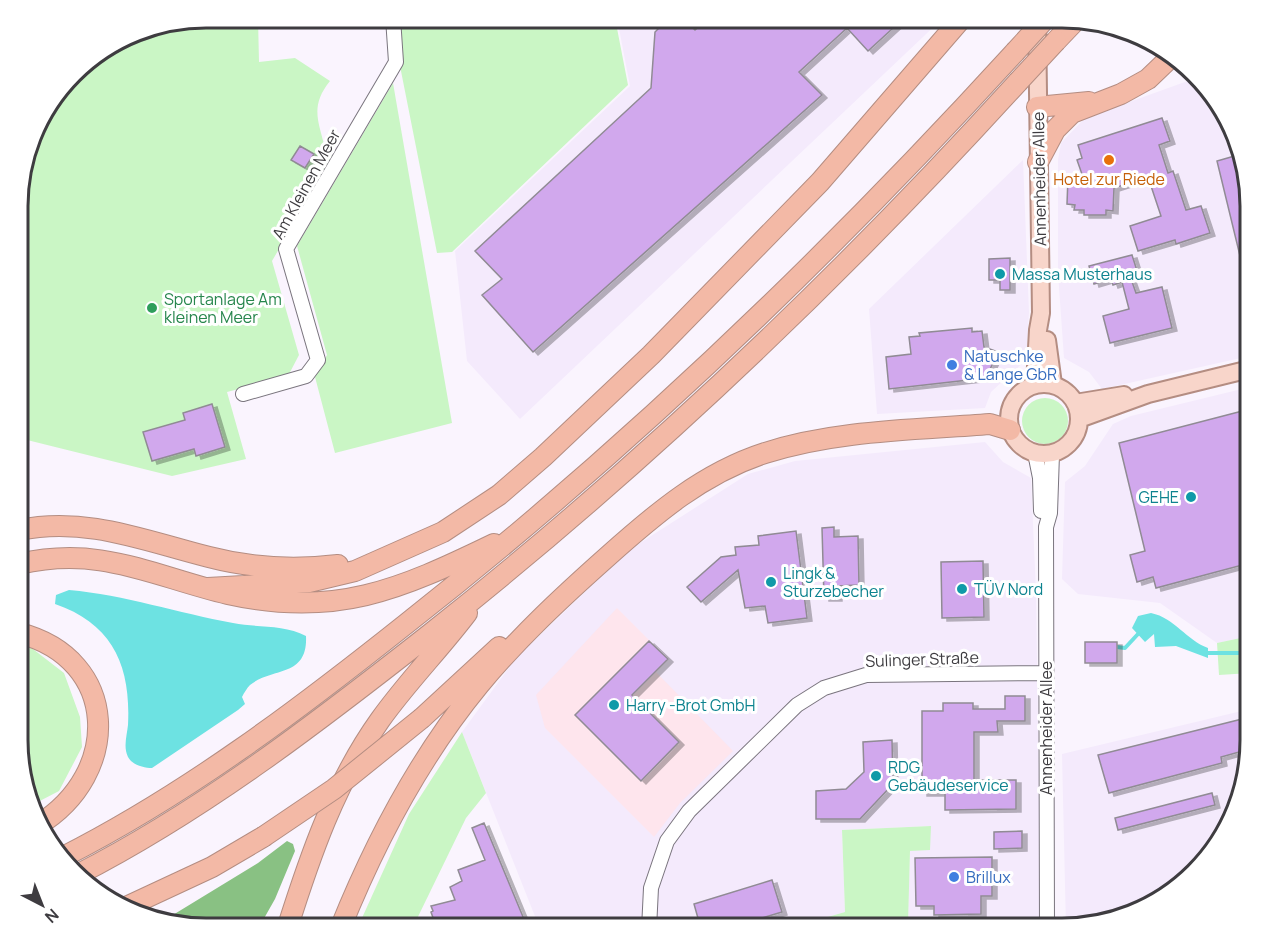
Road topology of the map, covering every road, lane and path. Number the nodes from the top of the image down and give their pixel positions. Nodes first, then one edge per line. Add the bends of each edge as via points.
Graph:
1 (394, 28) edge
2 (953, 29) edge
3 (1036, 29) edge
4 (1041, 29) edge
5 (1064, 29) edge
6 (1046, 43) junction
7 (1166, 62) edge
8 (1099, 102) junction
9 (1037, 107) junction
10 (1038, 162) junction
11 (1041, 313) junction
12 (1240, 372) edge
13 (1035, 384) junction
14 (1053, 384) junction
15 (243, 394) dead end
16 (1149, 394) junction
17 (1075, 402) junction
18 (1079, 419) junction
19 (1010, 430) junction
20 (1035, 453) junction
21 (1052, 454) junction
22 (1046, 527) junction
23 (29, 529) edge
24 (520, 531) junction
25 (402, 552) junction
26 (29, 563) edge
27 (208, 588) junction
28 (483, 592) junction
29 (567, 593) junction
30 (29, 636) edge
31 (1046, 673) junction
32 (47, 818) edge
33 (69, 854) edge
34 (85, 870) edge
35 (134, 903) edge
36 (291, 918) edge
37 (345, 918) edge
38 (650, 918) edge
39 (1047, 918) edge

1 - 15 street, Am Kleinen Meer via 396,62 286,249 318,360 306,376
2 - 25 highway via 820,182 651,355 543,458 443,532
3 - 24 highway, bridge via 866,209 729,345
4 - 6 main road, Annenheider Allee
5 - 6 highway
6 - 9 main road, Annenheider Allee
6 - 28 highway, bridge via 1018,82 926,181 748,359
7 - 8 highway via 1148,79
8 - 9 highway
8 - 10 highway via 1072,113 1055,130
9 - 10 main road, Annenheider Allee
10 - 11 main road, Annenheider Allee
11 - 13 main road, Annenheider Allee
11 - 14 main road, Annenheider Allee
12 - 16 main road
13 - 14 main road
13 - 19 main road via 1025,388 1012,403
14 - 17 main road
16 - 17 main road via 1137,392
16 - 18 main road
17 - 18 main road
18 - 21 main road via 1071,442
19 - 20 main road via 1024,448
19 - 29 highway via 990,424 847,436 755,457 723,470 674,500
20 - 21 main road
20 - 22 street, Annenheider Allee
21 - 22 street, Annenheider Allee
22 - 31 street, Annenheider Allee
23 - 25 highway via 60,526 106,529 258,566 332,566
24 - 27 highway via 414,581 363,597 288,602
24 - 33 highway via 261,735 185,787
25 - 27 highway via 332,578
26 - 27 highway via 99,559
28 - 34 highway via 268,758 189,811
28 - 36 highway via 378,722 350,769 317,837
29 - 35 highway, bridge via 334,789 212,867
29 - 37 highway via 486,677 430,753 382,835
30 - 32 highway via 45,641 69,659 88,683 98,712 99,741 91,770 72,799
31 - 38 street, Sulinger Straße via 866,675 824,688 797,705 689,811 667,841 651,888
31 - 39 street, Annenheider Allee

